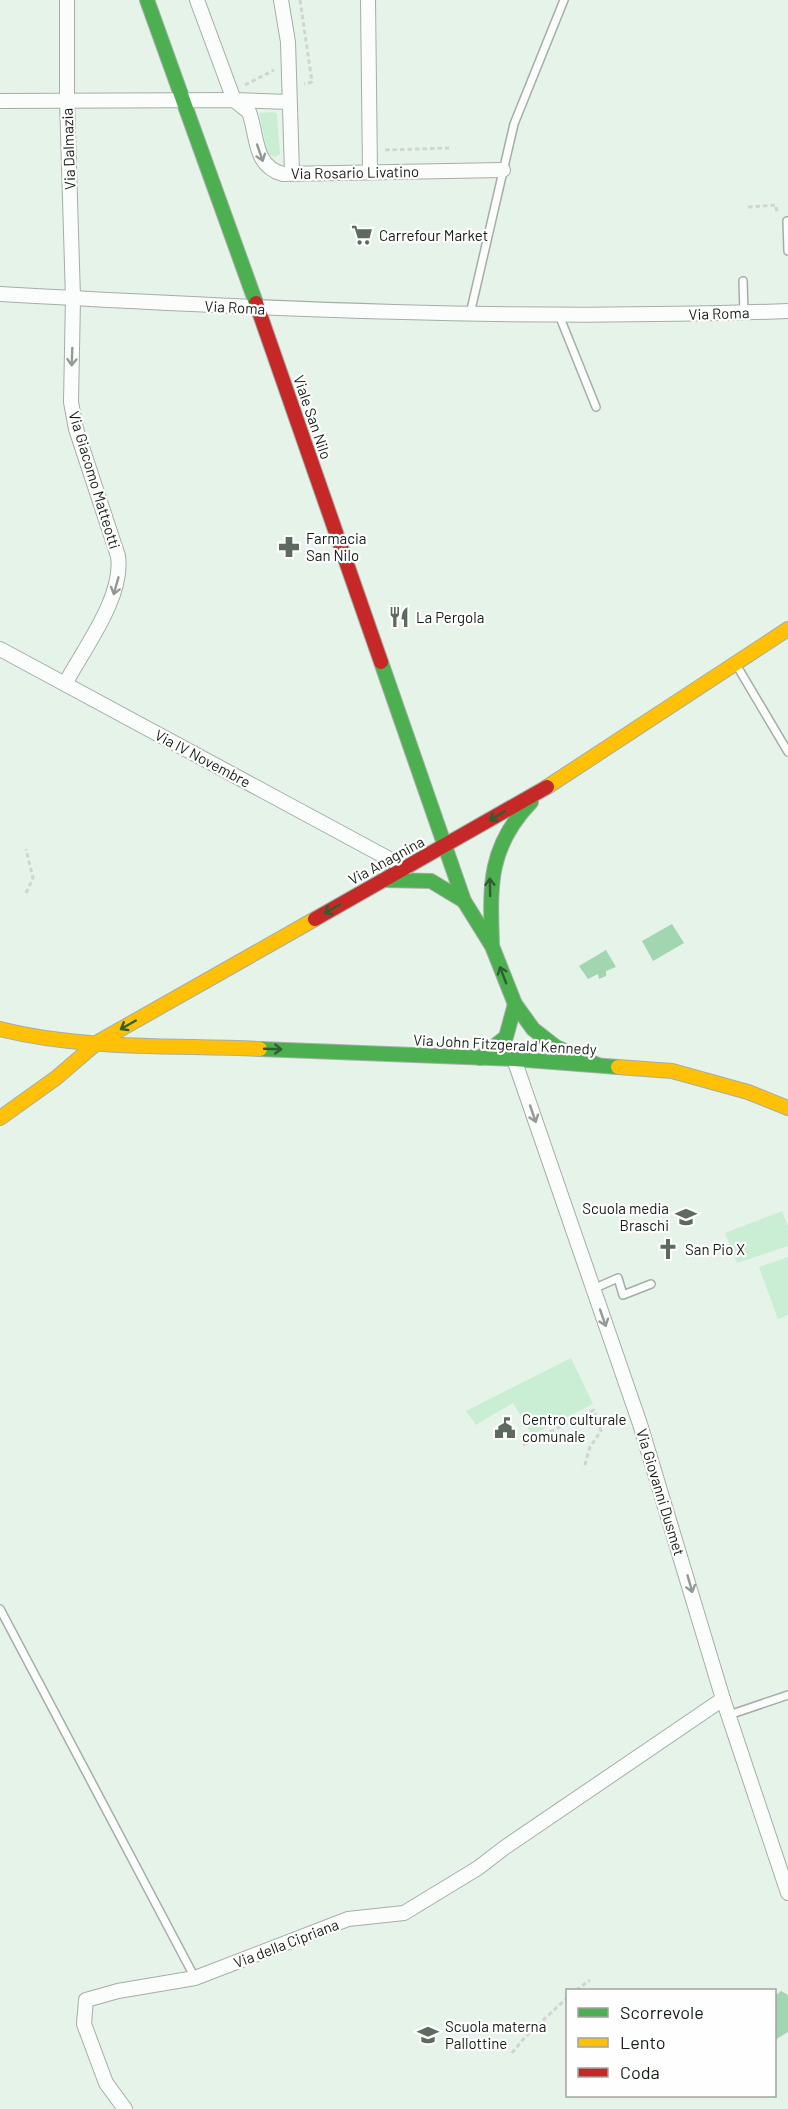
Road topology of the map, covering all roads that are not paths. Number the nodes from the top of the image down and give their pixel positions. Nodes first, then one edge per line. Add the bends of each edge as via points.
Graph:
1 (67, 0) edge
2 (147, 0) edge
3 (197, 0) edge
4 (281, 0) edge
5 (368, 0) edge
6 (564, 0) edge
7 (232, 96) junction
8 (183, 99) junction
9 (0, 100) edge
10 (67, 100) junction
11 (289, 102) junction
12 (503, 170) junction
13 (370, 172) junction
14 (292, 173) junction
15 (787, 221) edge
16 (788, 251) edge
17 (743, 281) dead end
18 (0, 294) edge
19 (73, 298) junction
20 (258, 308) junction
21 (788, 311) edge
22 (744, 313) junction
23 (470, 314) junction
24 (559, 314) junction
25 (596, 407) dead end
26 (788, 629) edge
27 (0, 649) edge
28 (735, 664) junction
29 (65, 684) junction
30 (788, 752) edge
31 (548, 786) junction
32 (445, 847) junction
33 (406, 868) junction
34 (383, 880) junction
35 (464, 902) junction
36 (492, 946) junction
37 (515, 1004) junction
38 (159, 1007) junction
39 (0, 1029) edge
40 (154, 1036) junction
41 (98, 1042) junction
42 (480, 1058) junction
43 (514, 1059) junction
44 (598, 1065) junction
45 (788, 1108) edge
46 (0, 1118) edge
47 (651, 1284) dead end
48 (593, 1289) junction
49 (0, 1609) edge
50 (788, 1695) edge
51 (723, 1699) junction
52 (729, 1715) junction
53 (788, 1893) edge
54 (195, 1978) junction
55 (125, 2109) edge

1 - 10 street, Via Dalmazia
2 - 8 main road, Viale San Nilo
3 - 7 street
4 - 11 street via 288,42
5 - 13 street
6 - 12 lane via 514,124
7 - 8 street
7 - 11 street
7 -> 14 street, Via Rosario Livatino via 249,112 261,160 274,171
8 - 10 street
8 - 20 main road, Viale San Nilo
9 - 10 street
10 - 19 street, Via Dalmazia
11 - 14 street
12 - 13 street, Via Rosario Livatino
12 - 23 lane
13 - 14 street, Via Rosario Livatino
15 - 16 lane
17 - 22 lane
18 - 19 street, Via Roma
19 - 20 street, Via Roma
19 -> 29 street, Via Giacomo Matteotti via 73,417 118,556 119,573 114,595
20 - 23 street, Via Roma
20 - 32 main road, Viale San Nilo
21 - 22 street, Via Roma
22 - 24 street, Via Roma
23 - 24 street, Via Roma
24 - 25 lane
26 - 28 main road, Via Anagnina
27 - 29 street, Via IV Novembre
28 - 30 lane
28 - 31 main road, Via Anagnina
29 - 33 street, Via IV Novembre
31 -> 32 main road, Via Anagnina
36 -> 31 main road via 490,878 502,840 520,812
32 - 33 main road, Via Anagnina
32 - 35 main road, Viale San Nilo
33 - 34 main road, Via Anagnina
34 - 35 main road via 431,881
34 -> 38 main road, Via Anagnina
35 - 36 main road
37 -> 36 main road
37 - 42 main road via 512,1029 500,1046
37 - 44 main road via 533,1029 556,1047
38 - 40 main road
38 -> 41 main road, Via Anagnina
39 - 41 main road, Via John Fitzgerald Kennedy via 28,1036
40 - 41 main road, Via John Fitzgerald Kennedy
40 -> 42 main road, Via John Fitzgerald Kennedy via 215,1047
41 - 46 main road, Via Anagnina
42 - 43 main road, Via John Fitzgerald Kennedy
43 - 44 main road, Via John Fitzgerald Kennedy
43 -> 48 street, Via Giovanni Dusmet
44 - 45 main road, Via John Fitzgerald Kennedy via 672,1071 748,1092
47 - 48 lane via 623,1295 618,1278
48 -> 51 street, Via Giovanni Dusmet via 668,1508
49 - 54 lane
50 - 52 lane
51 - 52 street, Via Giovanni Dusmet
51 - 54 street, Via della Cipriana via 478,1868 404,1913 348,1919
52 - 53 street, Via Giovanni Dusmet
54 - 55 street, Via della Cipriana via 86,2000 84,2024 106,2083

